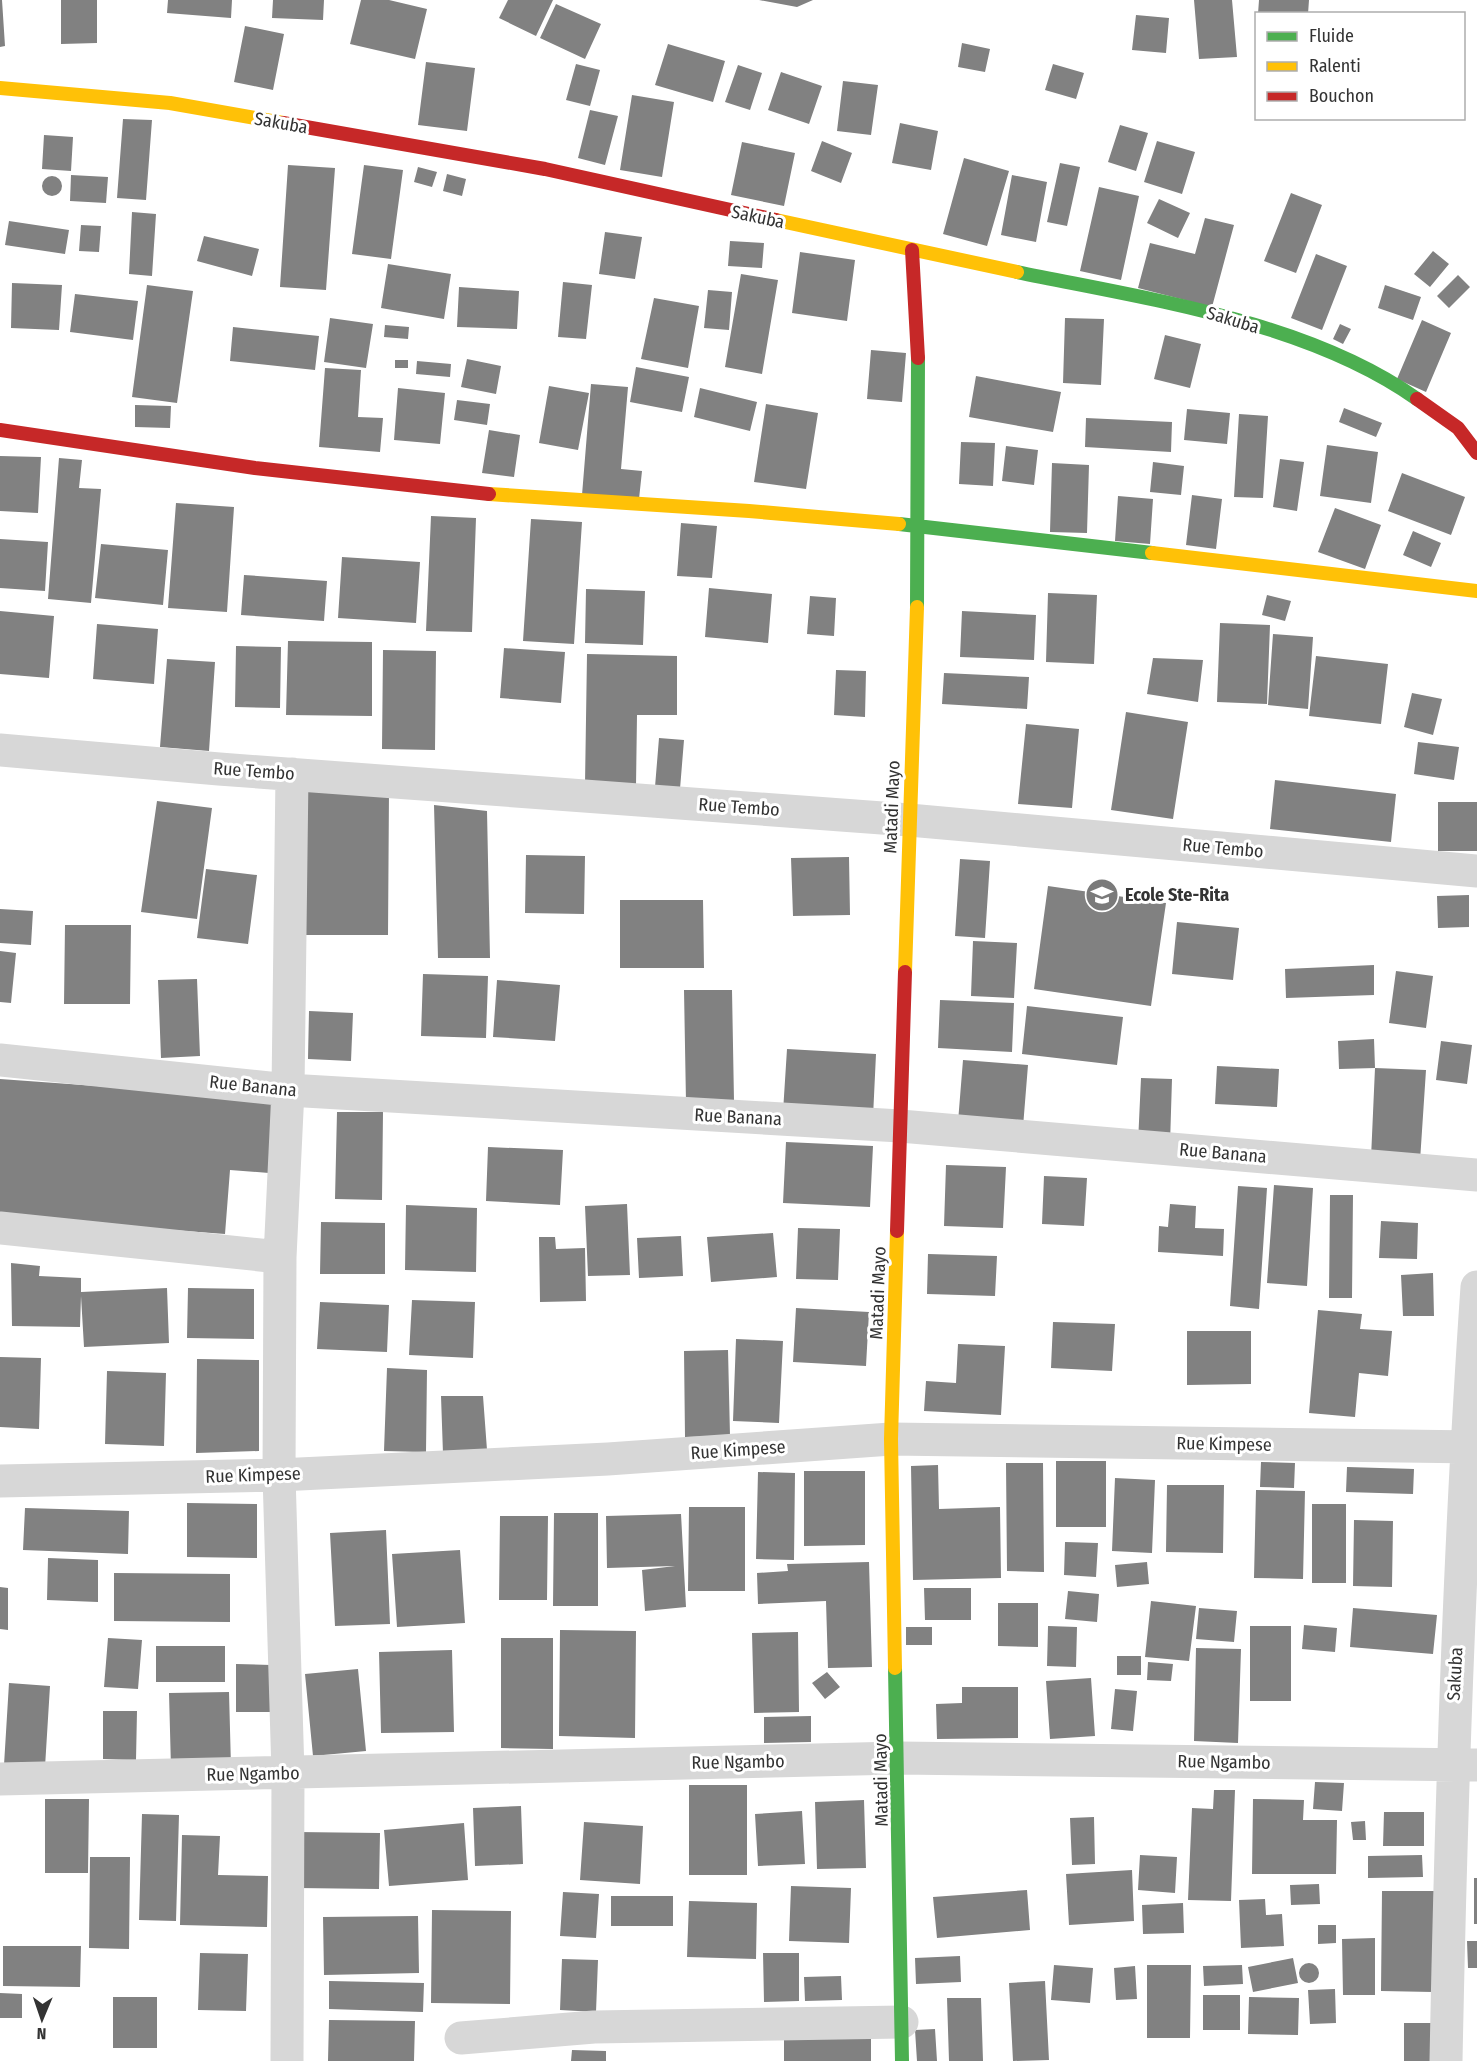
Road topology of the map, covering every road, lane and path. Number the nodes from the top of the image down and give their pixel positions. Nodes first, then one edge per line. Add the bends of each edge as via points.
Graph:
1 (0, 88) edge
2 (912, 250) junction
3 (0, 430) edge
4 (1477, 453) edge
5 (919, 526) junction
6 (1477, 591) edge
7 (0, 750) edge
8 (292, 774) junction
9 (909, 820) junction
10 (1477, 871) edge
11 (0, 1060) edge
12 (288, 1090) junction
13 (900, 1126) junction
14 (1477, 1174) edge
15 (0, 1228) edge
16 (280, 1257) junction
17 (1477, 1287) edge
18 (891, 1439) junction
19 (1472, 1447) edge
20 (279, 1475) junction
21 (0, 1482) edge
22 (899, 1758) junction
23 (1464, 1764) edge
24 (288, 1773) junction
25 (0, 1779) edge
26 (902, 2022) junction
27 (461, 2038) dead end
28 (287, 2061) edge
29 (902, 2061) edge
30 (1446, 2061) edge

1 - 2 street, Sakuba via 170,103 510,163
2 - 4 street, Sakuba via 1221,314 1318,348 1390,380 1458,428
2 - 5 street, Matadi Mayo via 919,376
3 - 5 street via 255,468 533,499
5 - 6 street
5 - 9 street, Matadi Mayo
7 - 8 street, Rue Tembo
8 - 9 street, Rue Tembo
8 - 12 street
9 - 10 street, Rue Tembo
9 - 13 street, Matadi Mayo
11 - 12 street, Rue Banana
12 - 13 street, Rue Banana
12 - 16 street
13 - 14 street, Rue Banana
13 - 18 street, Matadi Mayo
15 - 16 street
16 - 20 street
17 - 19 street, Sakuba
18 - 19 street, Rue Kimpese
18 - 20 street, Rue Kimpese via 609,1459
18 - 22 street, Matadi Mayo
19 - 23 street, Sakuba
20 - 21 street, Rue Kimpese
20 - 24 street
22 - 23 street, Rue Ngambo
22 - 24 street, Rue Ngambo
22 - 26 street, Matadi Mayo
23 - 30 street, Sakuba
24 - 25 street, Rue Ngambo
24 - 28 street
26 - 27 street via 594,2027
26 - 29 street, Matadi Mayo

